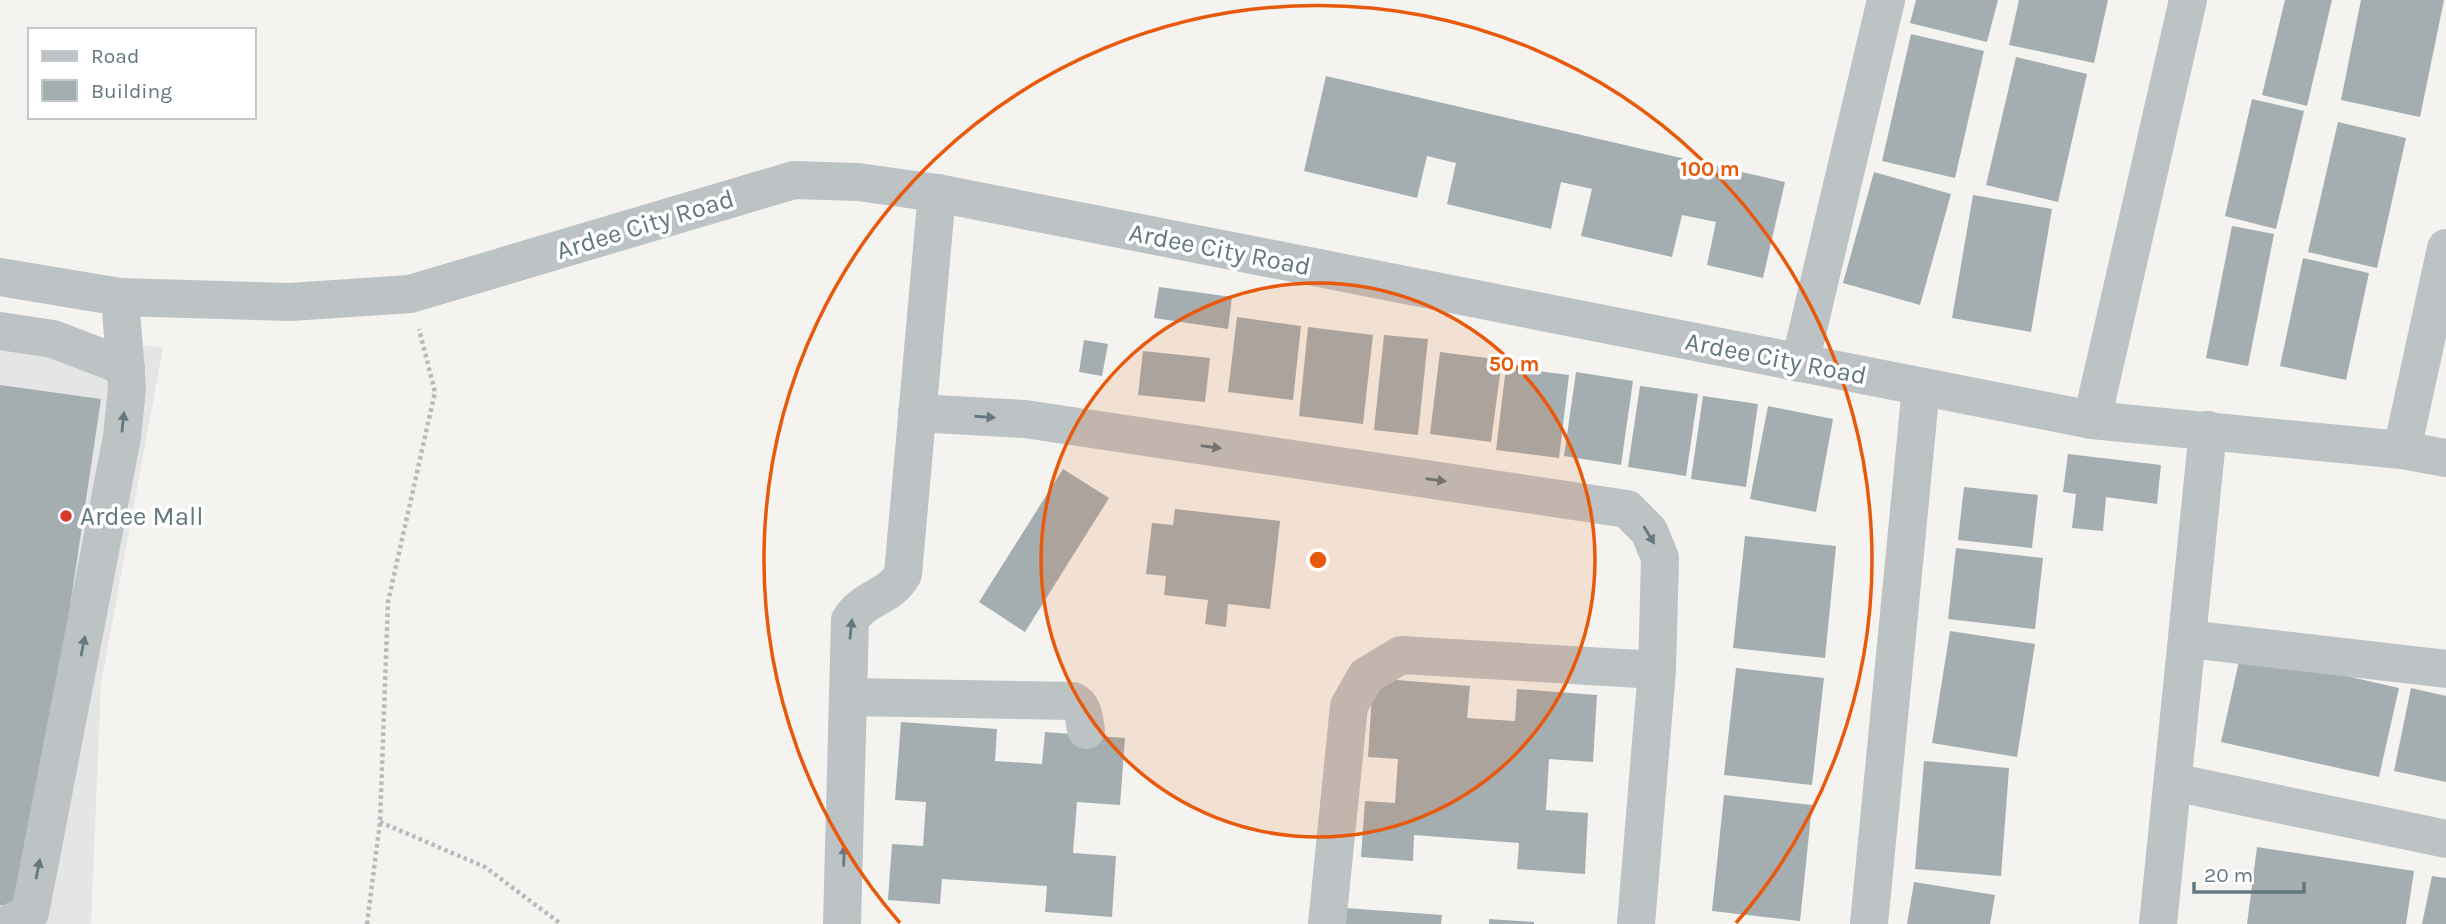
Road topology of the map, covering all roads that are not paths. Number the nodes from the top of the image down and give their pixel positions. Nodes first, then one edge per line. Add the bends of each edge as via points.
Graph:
1 (1886, 0) edge
2 (2188, 0) edge
3 (937, 193) junction
4 (2446, 248) edge
5 (0, 277) edge
6 (121, 297) junction
7 (0, 331) edge
8 (1800, 363) junction
9 (126, 367) junction
10 (1921, 387) junction
11 (917, 413) junction
12 (2092, 419) junction
13 (2208, 430) junction
14 (2402, 450) junction
15 (2446, 458) edge
16 (2189, 639) junction
17 (2446, 669) edge
18 (1657, 670) junction
19 (849, 697) junction
20 (1086, 730) dead end
21 (2173, 782) junction
22 (2446, 839) edge
23 (8, 924) edge
24 (842, 924) edge
25 (1327, 924) edge
26 (1636, 924) edge
27 (1869, 924) edge
28 (2158, 924) edge

1 - 8 street
2 - 12 street
3 - 6 street, Ardee City Road via 858,182 794,180 410,294 290,302
3 - 8 street, Ardee City Road
3 - 11 street
4 - 14 street
5 - 6 street, Ardee City Road
6 - 9 street
7 - 9 street via 53,340
8 - 10 street, Ardee City Road
23 -> 9 street via 30,913 122,437
10 - 12 street, Ardee City Road
10 - 27 street
11 -> 18 street via 1025,419 1627,509 1649,531 1660,558
19 -> 11 street via 850,620 857,608 896,586 903,574
12 - 13 street, Ardee City Road
13 - 14 street, Ardee City Road
13 - 16 street
14 - 15 street, Ardee City Road
16 - 17 street
16 - 21 street
18 - 25 street via 1401,655 1366,676 1349,706
18 - 26 street
19 - 20 street via 1073,701 1082,709
24 -> 19 street
21 - 22 street
21 - 28 street

